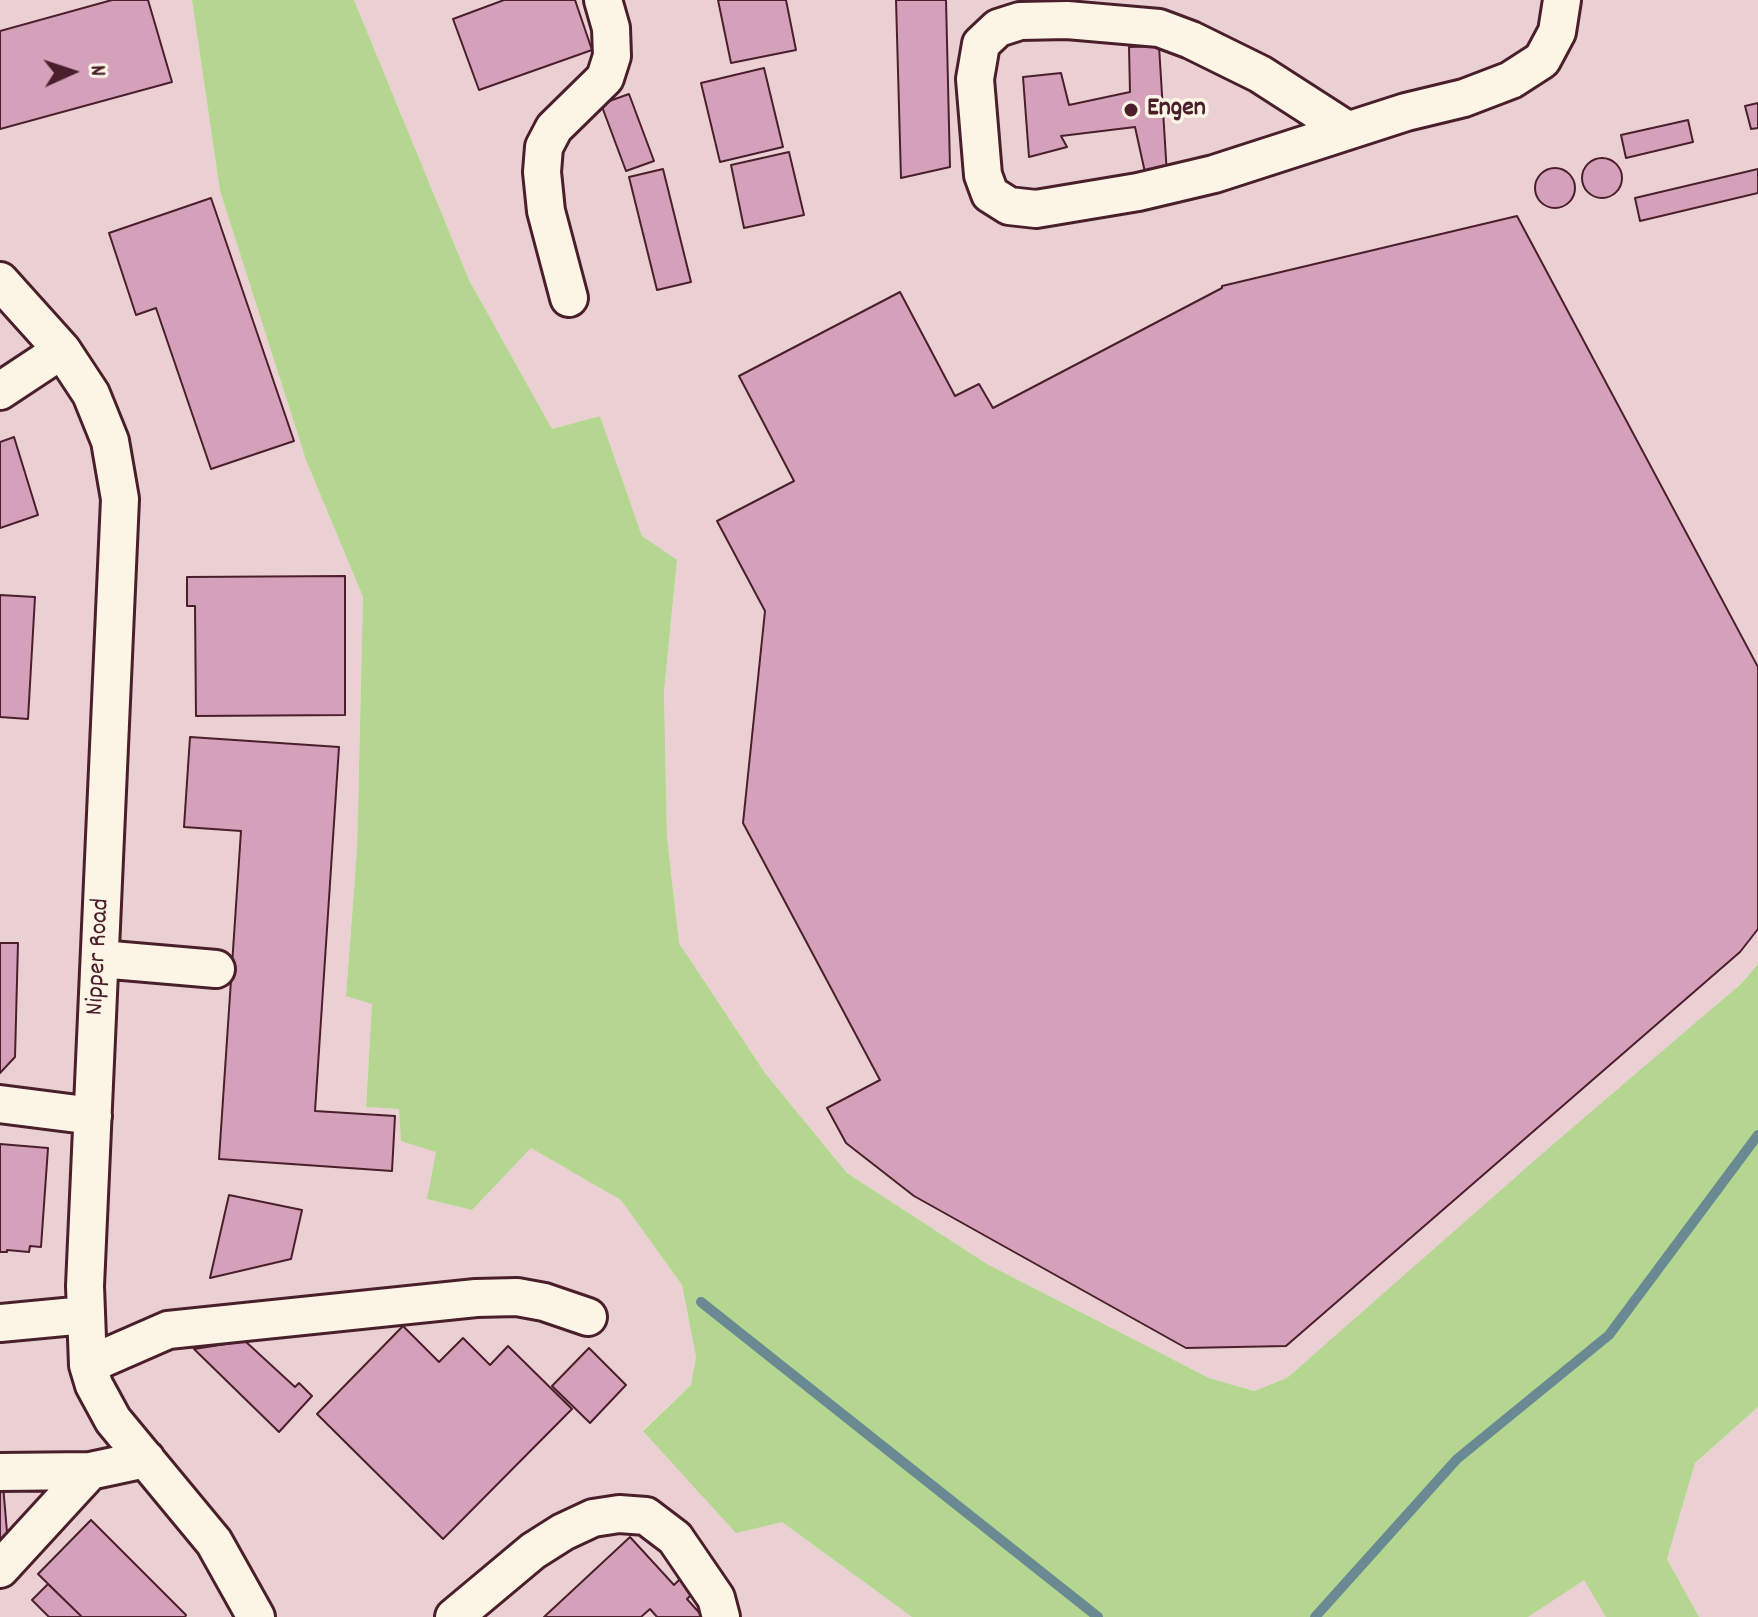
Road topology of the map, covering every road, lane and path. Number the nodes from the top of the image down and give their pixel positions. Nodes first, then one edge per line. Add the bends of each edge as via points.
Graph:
1 (603, 0) edge
2 (1562, 0) edge
3 (1347, 130) junction
4 (0, 281) edge
5 (569, 298) dead end
6 (62, 350) junction
7 (0, 391) edge
8 (100, 959) junction
9 (216, 969) dead end
10 (0, 1104) edge
11 (93, 1116) junction
12 (85, 1315) junction
13 (588, 1317) dead end
14 (0, 1323) edge
15 (88, 1365) junction
16 (146, 1459) junction
17 (90, 1471) junction
18 (0, 1472) edge
19 (0, 1569) edge
20 (256, 1617) edge
21 (454, 1617) edge
22 (721, 1617) edge

1 - 5 street via 612,56 605,78 554,128 544,147 546,211
2 - 3 street via 1557,32 1542,60 1511,80
3 - 3 street via 1214,174 1138,192 1036,209 1009,206 990,194 983,175 975,79 981,44 998,28 1020,21 1159,28 1260,74
4 - 6 street, Nipper Road
6 - 7 street
6 - 8 street, Nipper Road via 91,394 110,441 120,499
8 - 9 street
8 - 11 street, Nipper Road
10 - 11 street
11 - 12 street, Nipper Road
12 - 14 street
12 - 15 street, Nipper Road
13 - 15 street via 517,1297 476,1298 168,1330
15 - 16 street, Nipper Road via 113,1420
16 - 17 street
16 - 20 street, Nipper Road via 214,1542
17 - 18 street
17 - 19 street
21 - 22 street via 553,1538 593,1518 619,1514 646,1516 675,1538 716,1598

